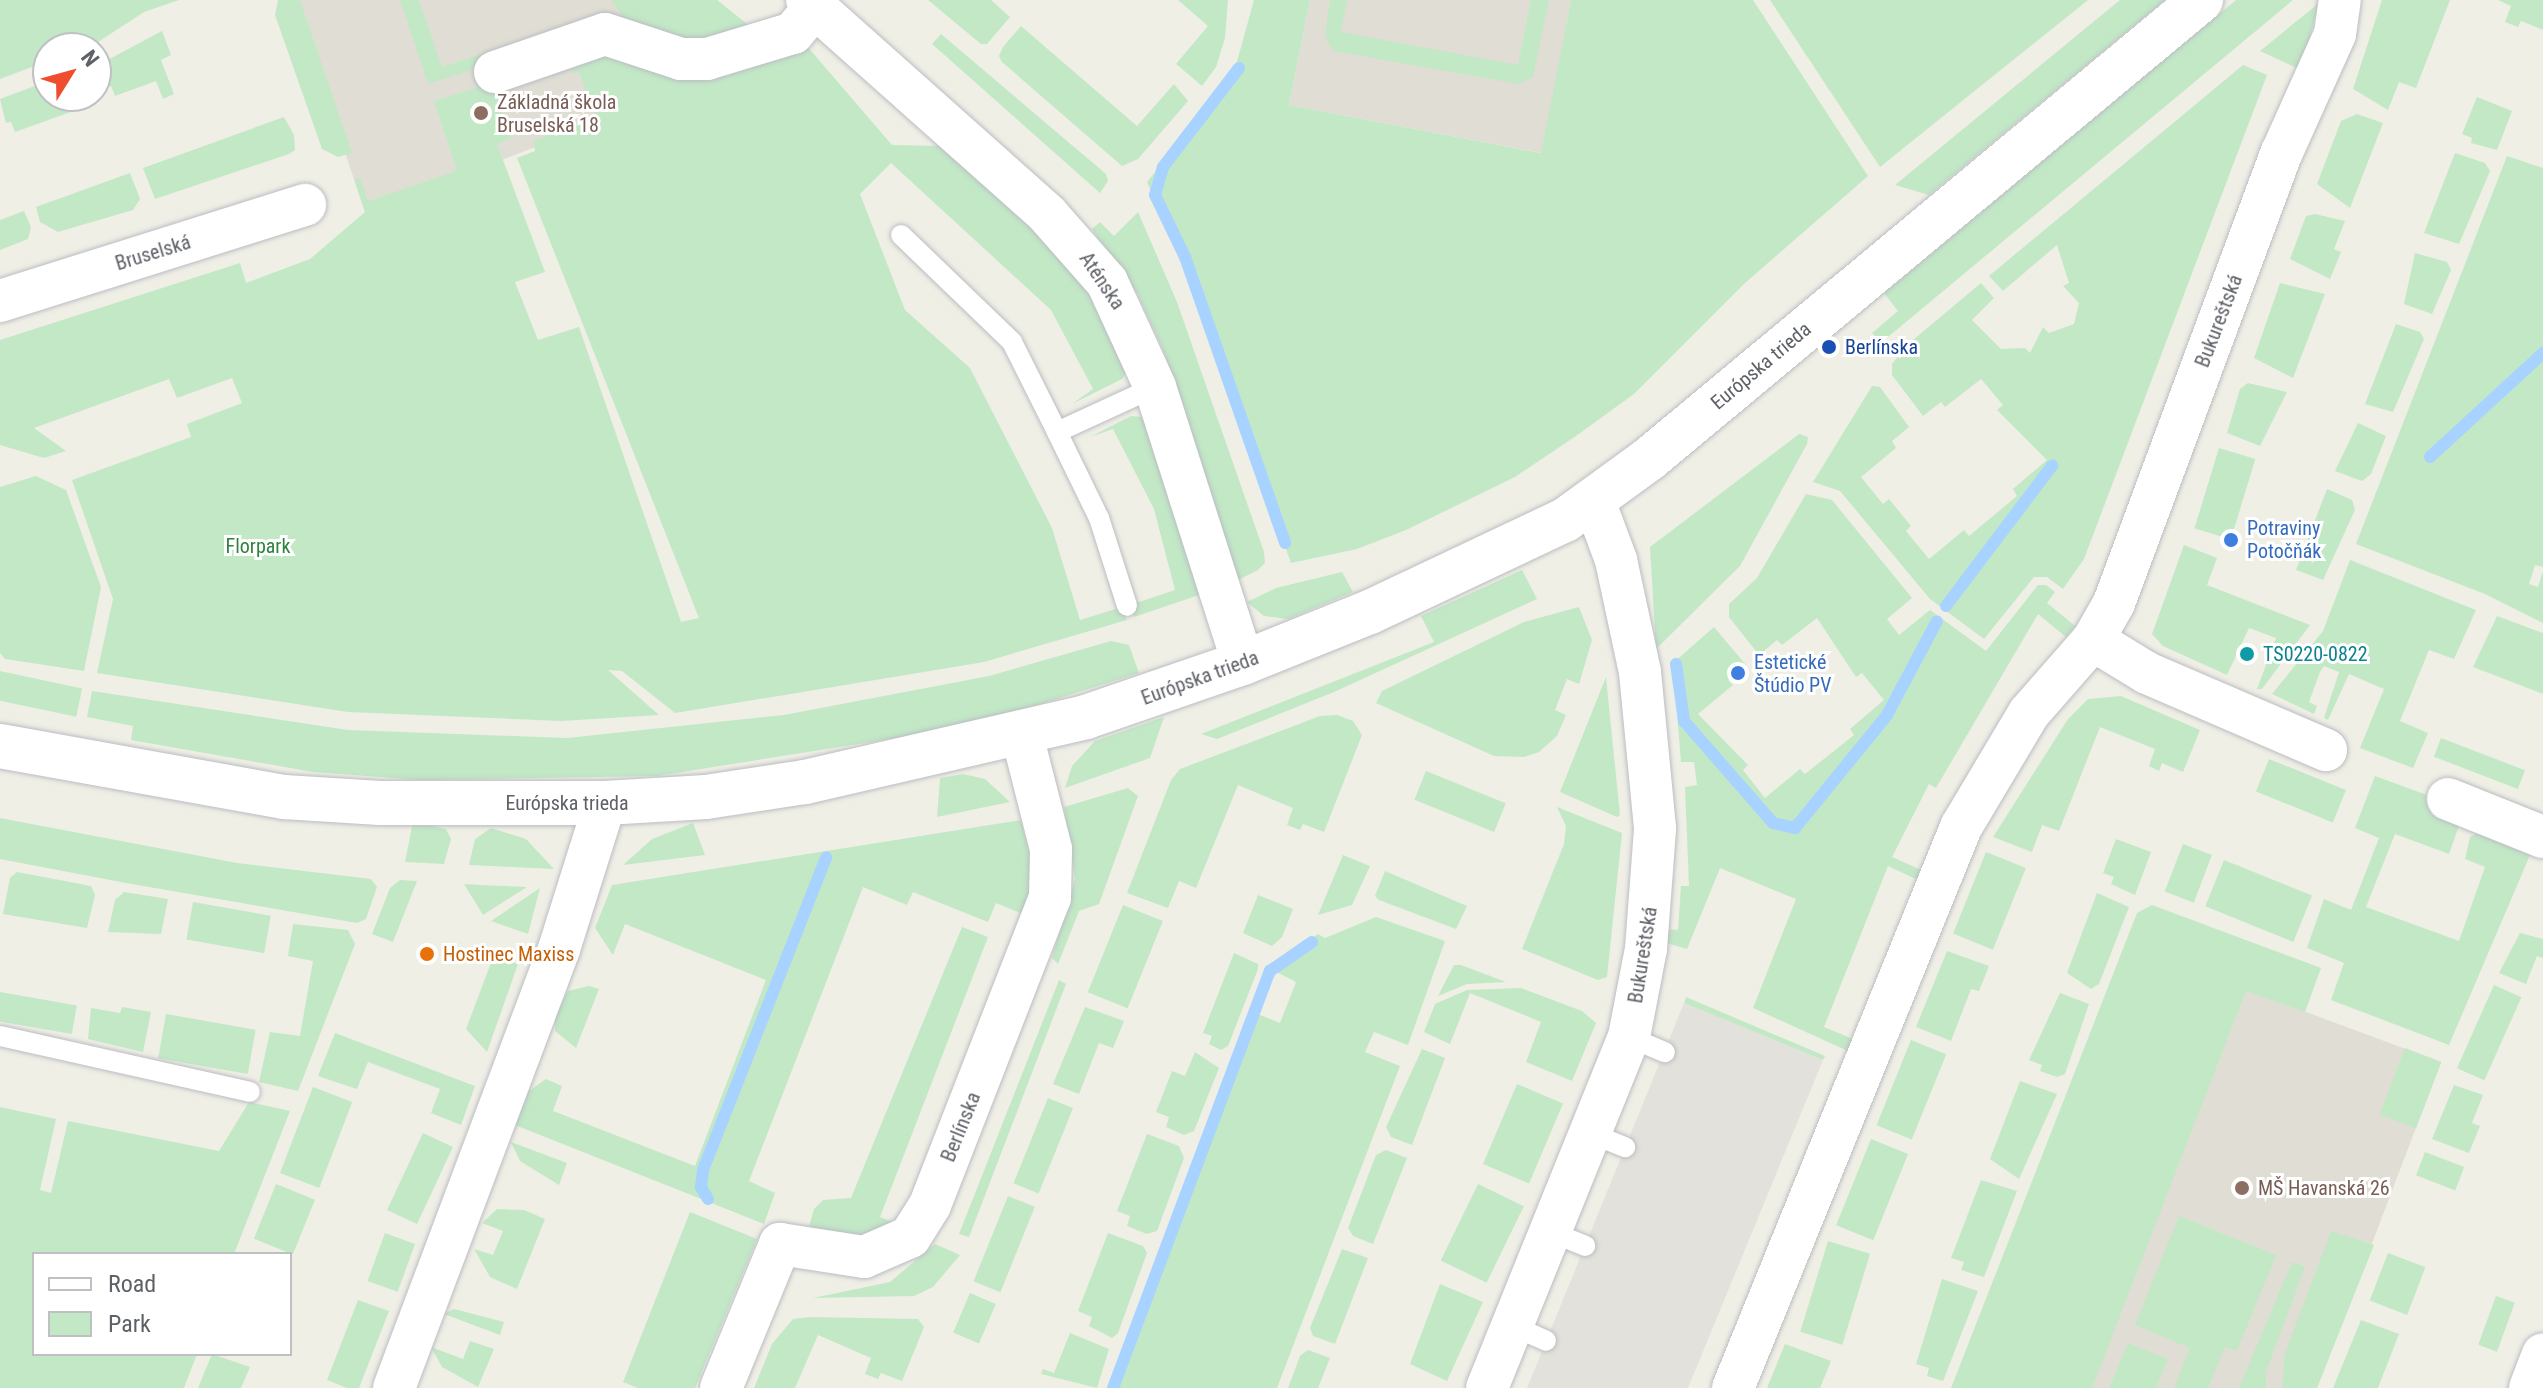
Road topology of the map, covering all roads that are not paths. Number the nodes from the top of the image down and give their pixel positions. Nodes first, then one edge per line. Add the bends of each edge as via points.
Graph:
1 (2201, 0) edge
2 (2340, 0) edge
3 (811, 4) edge
4 (495, 72) dead end
5 (305, 205) dead end
6 (901, 235) dead end
7 (0, 301) edge
8 (1155, 387) junction
9 (1057, 432) junction
10 (1594, 501) junction
11 (1127, 606) dead end
12 (2093, 640) junction
13 (1243, 663) junction
14 (1022, 735) junction
15 (0, 746) edge
16 (2326, 750) dead end
17 (2448, 799) dead end
18 (605, 803) junction
19 (2543, 837) edge
20 (0, 1036) edge
21 (250, 1092) dead end
22 (2543, 1354) edge
23 (394, 1388) edge
24 (721, 1388) edge
25 (1487, 1388) edge
26 (1733, 1388) edge
27 (2530, 1388) edge

1 - 10 street, Európska trieda
2 - 12 street, Bukureštská via 2335,34 2282,152 2114,603
3 - 4 street via 793,33 707,59 681,59 605,34
3 - 8 street, Aténska via 881,62 1088,256 1118,302
5 - 7 street, Bruselská
6 - 9 lane via 1012,342
8 - 9 lane
8 - 13 street, Aténska
9 - 11 lane via 1099,518
10 - 13 street, Európska trieda via 1455,574
10 - 25 street, Bukureštská via 1616,560 1640,672 1655,828 1646,949 1647,1044 1530,1333
12 - 16 street via 2147,673
12 - 26 street, Bukureštská via 2029,713 1961,827
13 - 14 street, Európska trieda
14 - 18 street, Európska trieda via 805,782 706,797
14 - 24 street, Berlínska via 1051,849 1050,898 930,1205 910,1237 864,1257 780,1244
15 - 18 street, Európska trieda via 284,797
17 - 19 street
18 - 23 street via 529,1033
20 - 21 lane
22 - 27 street

